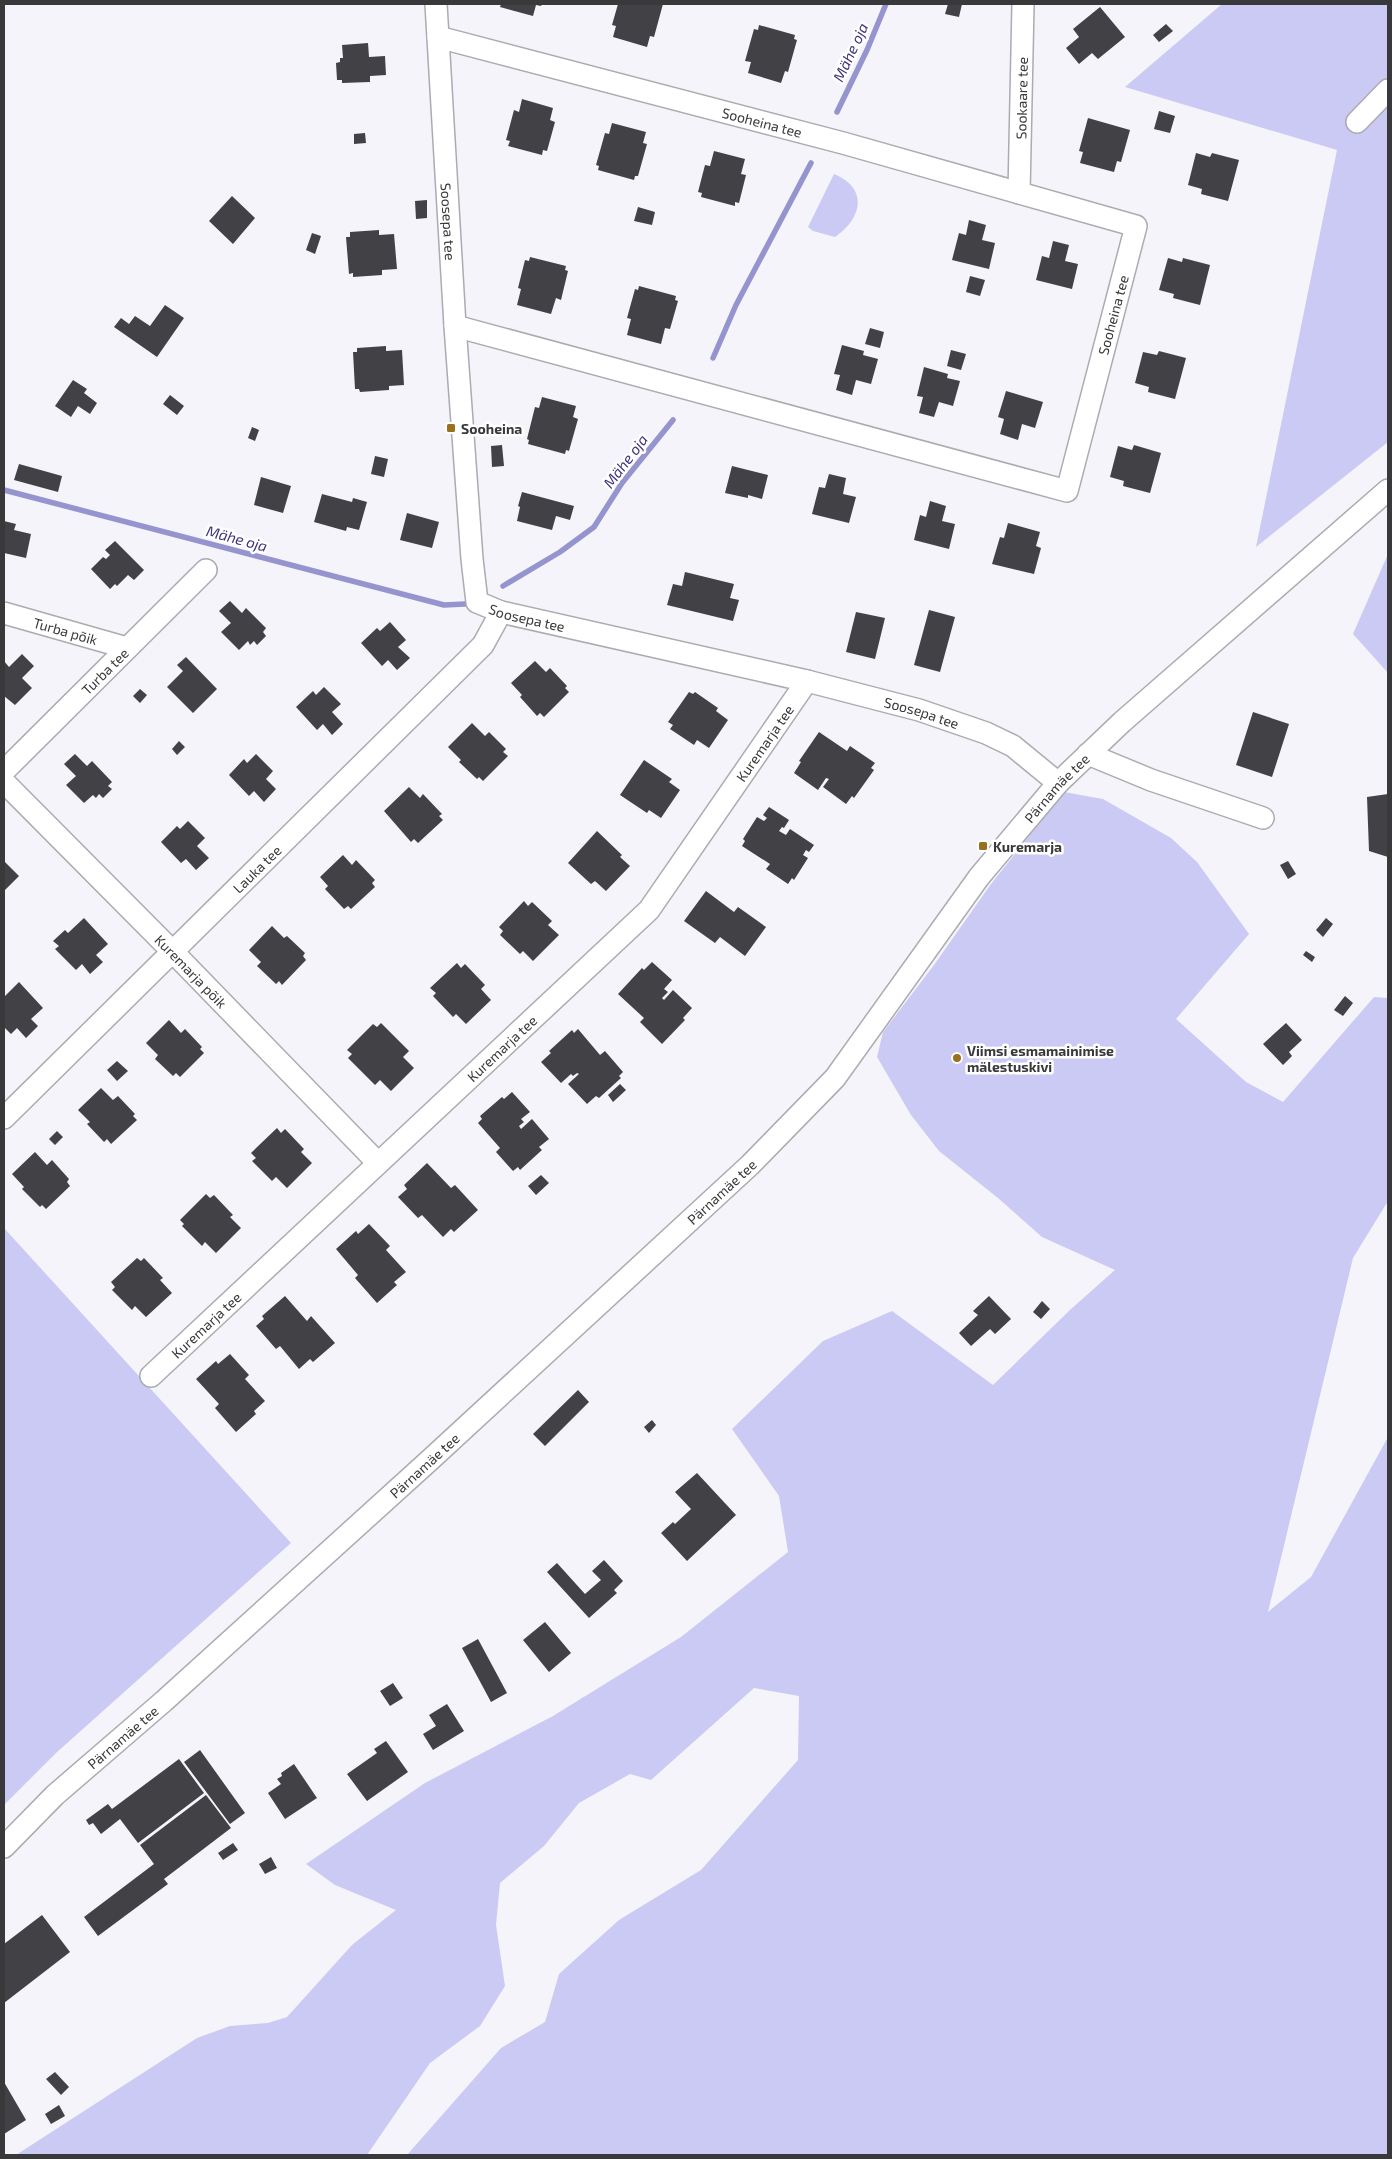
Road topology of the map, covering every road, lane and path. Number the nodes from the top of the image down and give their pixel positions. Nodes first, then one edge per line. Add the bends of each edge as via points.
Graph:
1 (436, 4) edge
2 (1023, 4) edge
3 (438, 37) junction
4 (1388, 90) edge
5 (1357, 122) dead end
6 (1019, 193) junction
7 (455, 326) junction
8 (1388, 490) edge
9 (206, 570) dead end
10 (501, 612) junction
11 (4, 613) edge
12 (127, 648) junction
13 (807, 681) junction
14 (1088, 754) junction
15 (4, 770) edge
16 (4, 782) edge
17 (1058, 783) junction
18 (1263, 818) dead end
19 (172, 951) junction
20 (4, 1118) edge
21 (378, 1163) junction
22 (151, 1376) dead end
23 (4, 1847) edge

1 - 3 street, Soosepa tee
2 - 6 street, Sookaare tee
3 - 6 street, Sooheina tee via 844,142
3 - 7 street, Soosepa tee
4 - 5 street
6 - 7 street, Sooheina tee via 1136,226 1067,491
7 - 10 street, Soosepa tee via 477,602
8 - 14 street, Pärnamäe tee
9 - 12 street, Turba tee
10 - 13 street, Soosepa tee
10 - 19 street, Lauka tee via 483,645
11 - 12 street, Turba põik
12 - 15 street, Turba tee
13 - 17 street, Soosepa tee via 919,710 986,733 1013,746
13 - 21 street, Kuremarja tee via 649,910
14 - 17 street, Pärnamäe tee
14 - 18 street via 1151,780
16 - 19 street, Kuremarja põik
17 - 23 street, Pärnamäe tee via 979,877 835,1078 796,1120 431,1459 55,1796
19 - 20 street, Lauka tee
19 - 21 street, Kuremarja põik
21 - 22 street, Kuremarja tee

